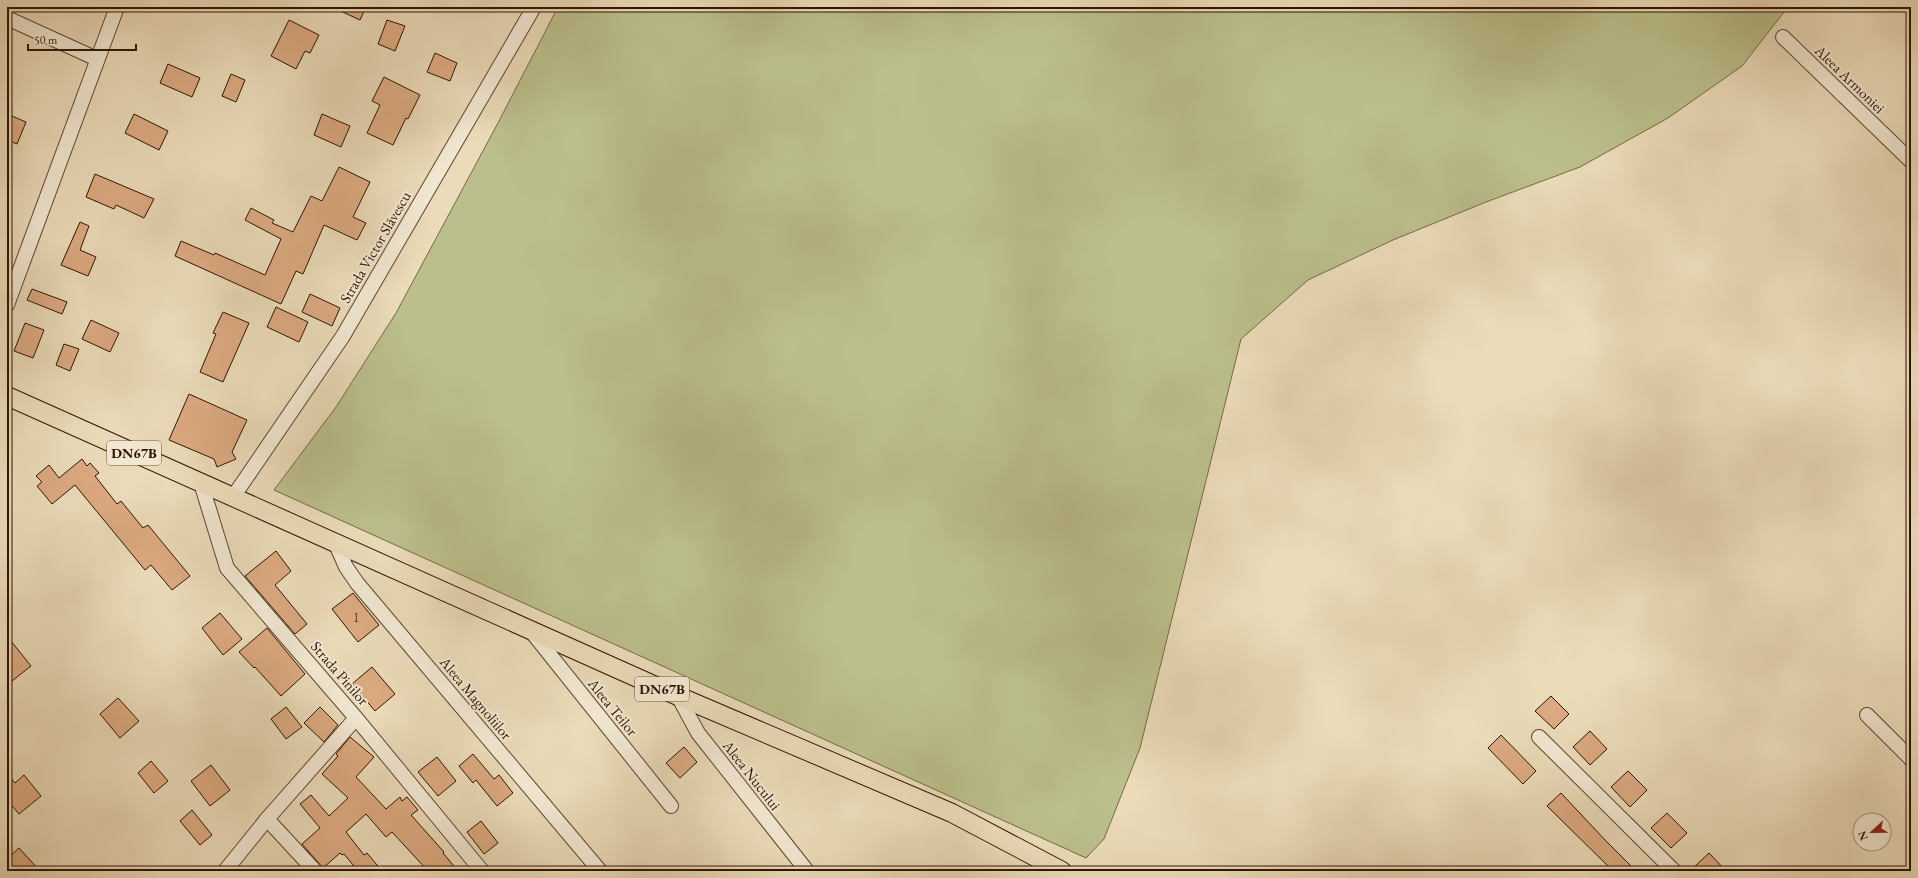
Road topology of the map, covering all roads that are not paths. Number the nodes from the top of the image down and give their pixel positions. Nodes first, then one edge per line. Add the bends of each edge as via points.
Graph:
1 (117, 7) edge
2 (534, 7) edge
3 (7, 18) edge
4 (1783, 37) dead end
5 (98, 59) junction
6 (1911, 161) edge
7 (7, 305) edge
8 (7, 396) edge
9 (201, 483) junction
10 (233, 497) junction
11 (335, 542) junction
12 (530, 629) junction
13 (678, 696) junction
14 (1867, 715) dead end
15 (356, 718) junction
16 (1539, 737) dead end
17 (1911, 759) edge
18 (671, 806) dead end
19 (267, 819) junction
20 (225, 871) edge
21 (315, 871) edge
22 (482, 871) edge
23 (600, 871) edge
24 (807, 871) edge
25 (1062, 871) edge
26 (1674, 871) edge

1 - 5 street
2 - 10 street, Strada Victor Slăvescu via 343,336
3 - 5 street
4 - 6 street, Aleea Armoniei
5 - 7 street
8 - 9 main road, DN67B
9 - 10 main road, DN67B
9 - 15 street, Strada Pinilor via 227,568
10 - 11 main road, DN67B
11 - 12 main road, DN67B
11 - 23 street, Aleea Magnoliilor via 346,567 357,583
12 - 13 main road, DN67B
12 - 18 street, Aleea Teilor
13 - 24 street, Aleea Nucului via 698,733
13 - 25 main road, DN67B via 952,813
14 - 17 street
15 - 19 street
15 - 22 street, Strada Pinilor
16 - 26 street
19 - 20 street
19 - 21 street

